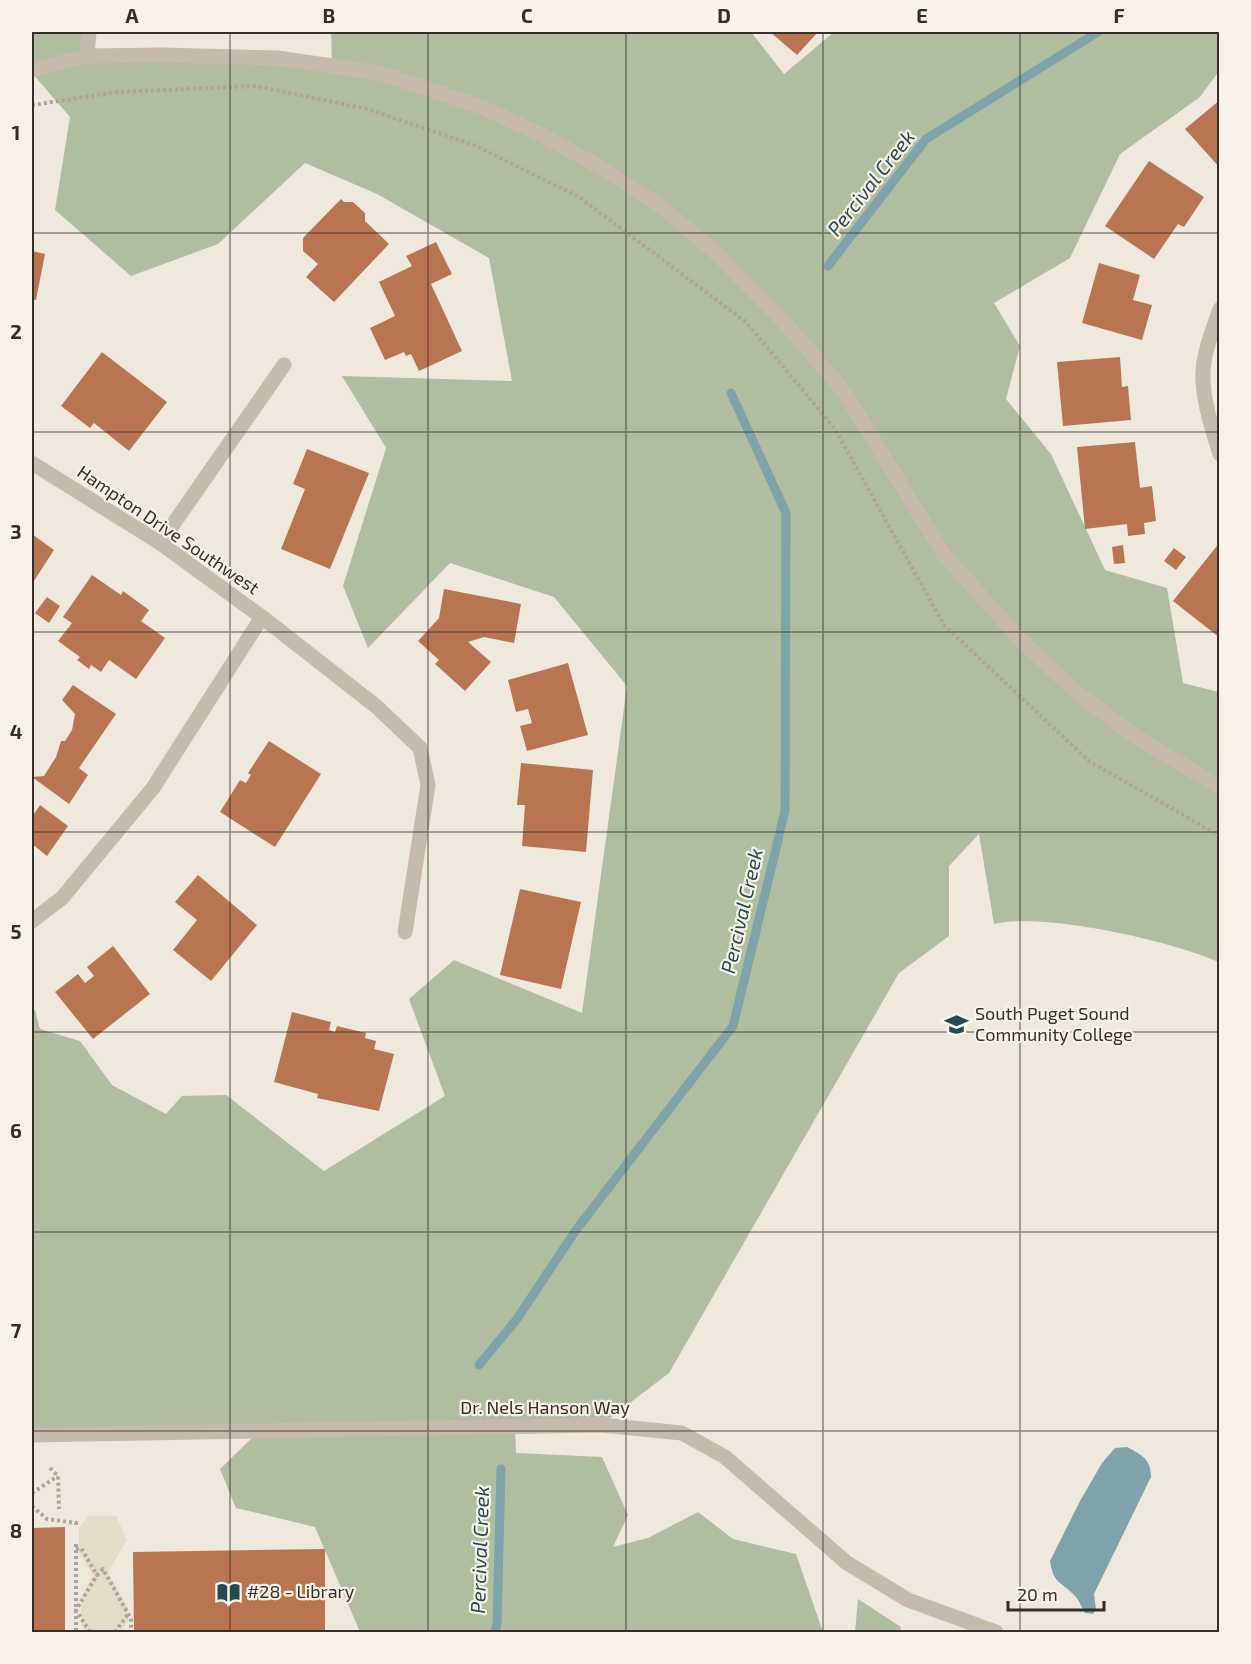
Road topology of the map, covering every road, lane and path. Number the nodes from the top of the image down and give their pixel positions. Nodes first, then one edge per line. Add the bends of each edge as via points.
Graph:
1 (89, 32) edge
2 (87, 56) junction
3 (32, 70) edge
4 (32, 105) edge
5 (1220, 309) edge
6 (284, 365) dead end
7 (1220, 454) edge
8 (32, 463) edge
9 (160, 543) junction
10 (262, 617) junction
11 (1220, 787) edge
12 (1220, 836) edge
13 (32, 921) edge
14 (405, 932) dead end
15 (32, 1435) edge
16 (50, 1468) dead end
17 (58, 1476) junction
18 (32, 1493) edge
19 (32, 1506) edge
20 (59, 1509) dead end
21 (76, 1528) dead end
22 (98, 1575) junction
23 (76, 1610) junction
24 (128, 1614) junction
25 (76, 1632) edge
26 (90, 1632) edge
27 (115, 1632) edge
28 (131, 1632) edge
29 (996, 1632) edge

1 - 2 street
2 - 3 street
2 - 11 street via 277,58 380,73 482,106 554,141 650,199 714,251 787,325 843,390 944,555 1020,639 1075,691 1136,737
4 - 12 path via 118,92 256,86 367,109 474,145 579,197 746,322 835,429 944,625 1089,761
5 - 7 street via 1203,372 1208,411
6 - 9 street
8 - 9 street, Hampton Drive Southwest
9 - 10 street, Hampton Drive Southwest
10 - 13 street, Hampton Drive Southwest via 153,788 62,898
10 - 14 street via 377,707 420,748 428,786
15 - 29 street, Dr. Nels Hanson Way via 601,1425 682,1433 725,1457 847,1563 908,1600
16 - 17 path
17 - 18 path
17 - 20 path
19 - 21 path via 48,1519 76,1523
22 - 23 path
22 - 23 path via 76,1546
22 - 24 path via 103,1569
23 - 25 path
23 - 26 path
24 - 27 path
24 - 28 path

